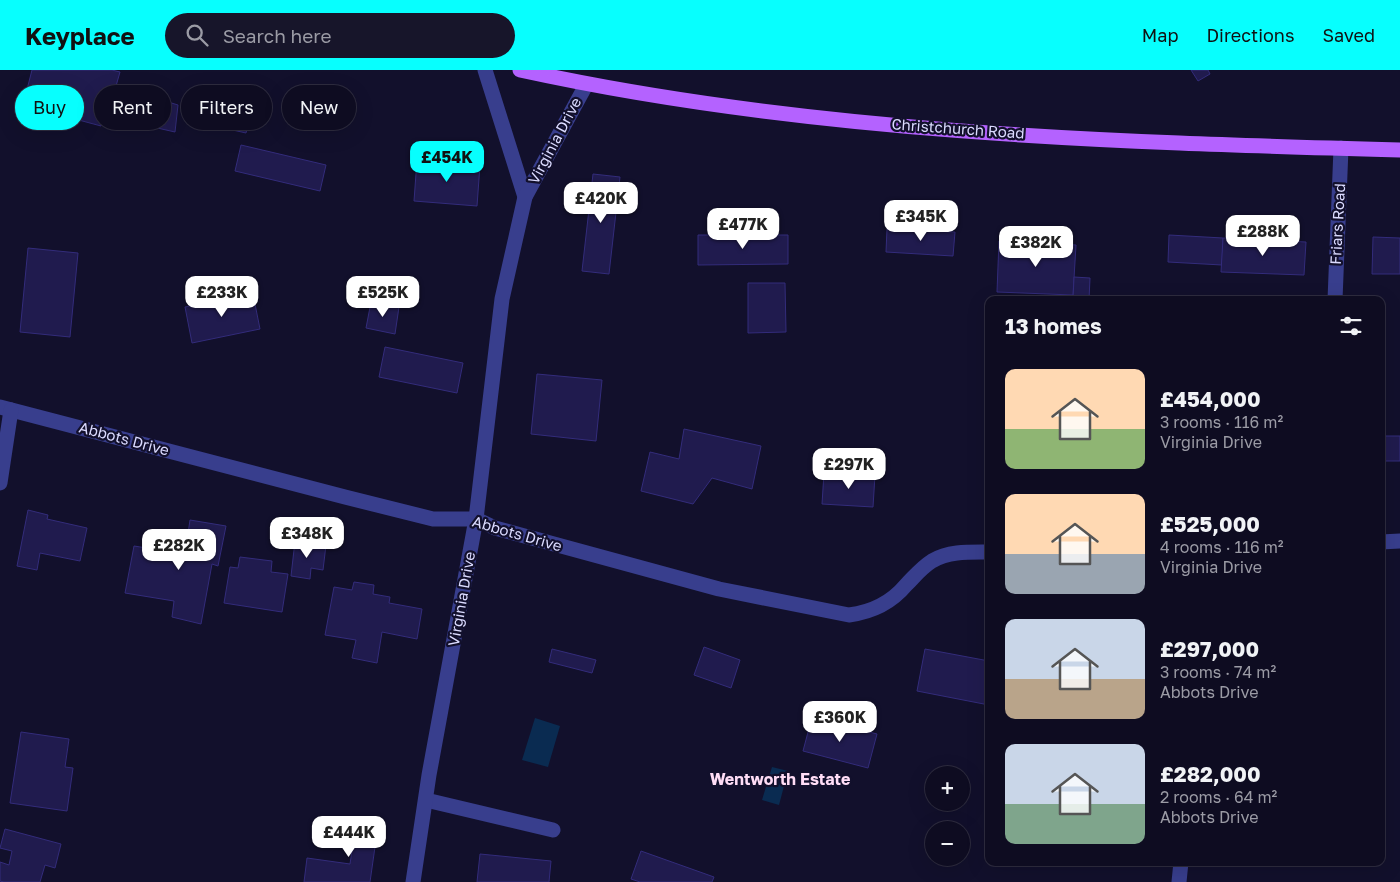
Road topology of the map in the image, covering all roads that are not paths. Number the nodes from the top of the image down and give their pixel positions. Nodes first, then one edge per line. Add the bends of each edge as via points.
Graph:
1 (485, 70) edge
2 (520, 70) edge
3 (586, 84) junction
4 (1340, 148) junction
5 (1400, 150) edge
6 (525, 197) junction
7 (1334, 296) edge
8 (6, 408) edge
9 (0, 484) edge
10 (476, 519) junction
11 (1400, 541) edge
12 (1385, 542) edge
13 (985, 552) edge
14 (426, 800) junction
15 (553, 830) dead end
16 (1181, 866) edge
17 (413, 882) edge
18 (1179, 882) edge

1 - 6 street, Virginia Drive
2 - 3 main road, Christchurch Road
3 - 4 main road, Christchurch Road via 744,109 923,128
3 - 6 street, Virginia Drive
4 - 5 main road, Christchurch Road
4 - 7 street, Friars Road
6 - 10 street, Virginia Drive via 502,299
8 - 9 street
8 - 10 street, Abbots Drive via 433,518
10 - 13 street, Abbots Drive via 496,528 719,589 849,615 878,608 894,598 914,575 932,561 960,552
10 - 14 street, Virginia Drive
11 - 12 street
14 - 15 street
14 - 17 street, Virginia Drive
16 - 18 street

